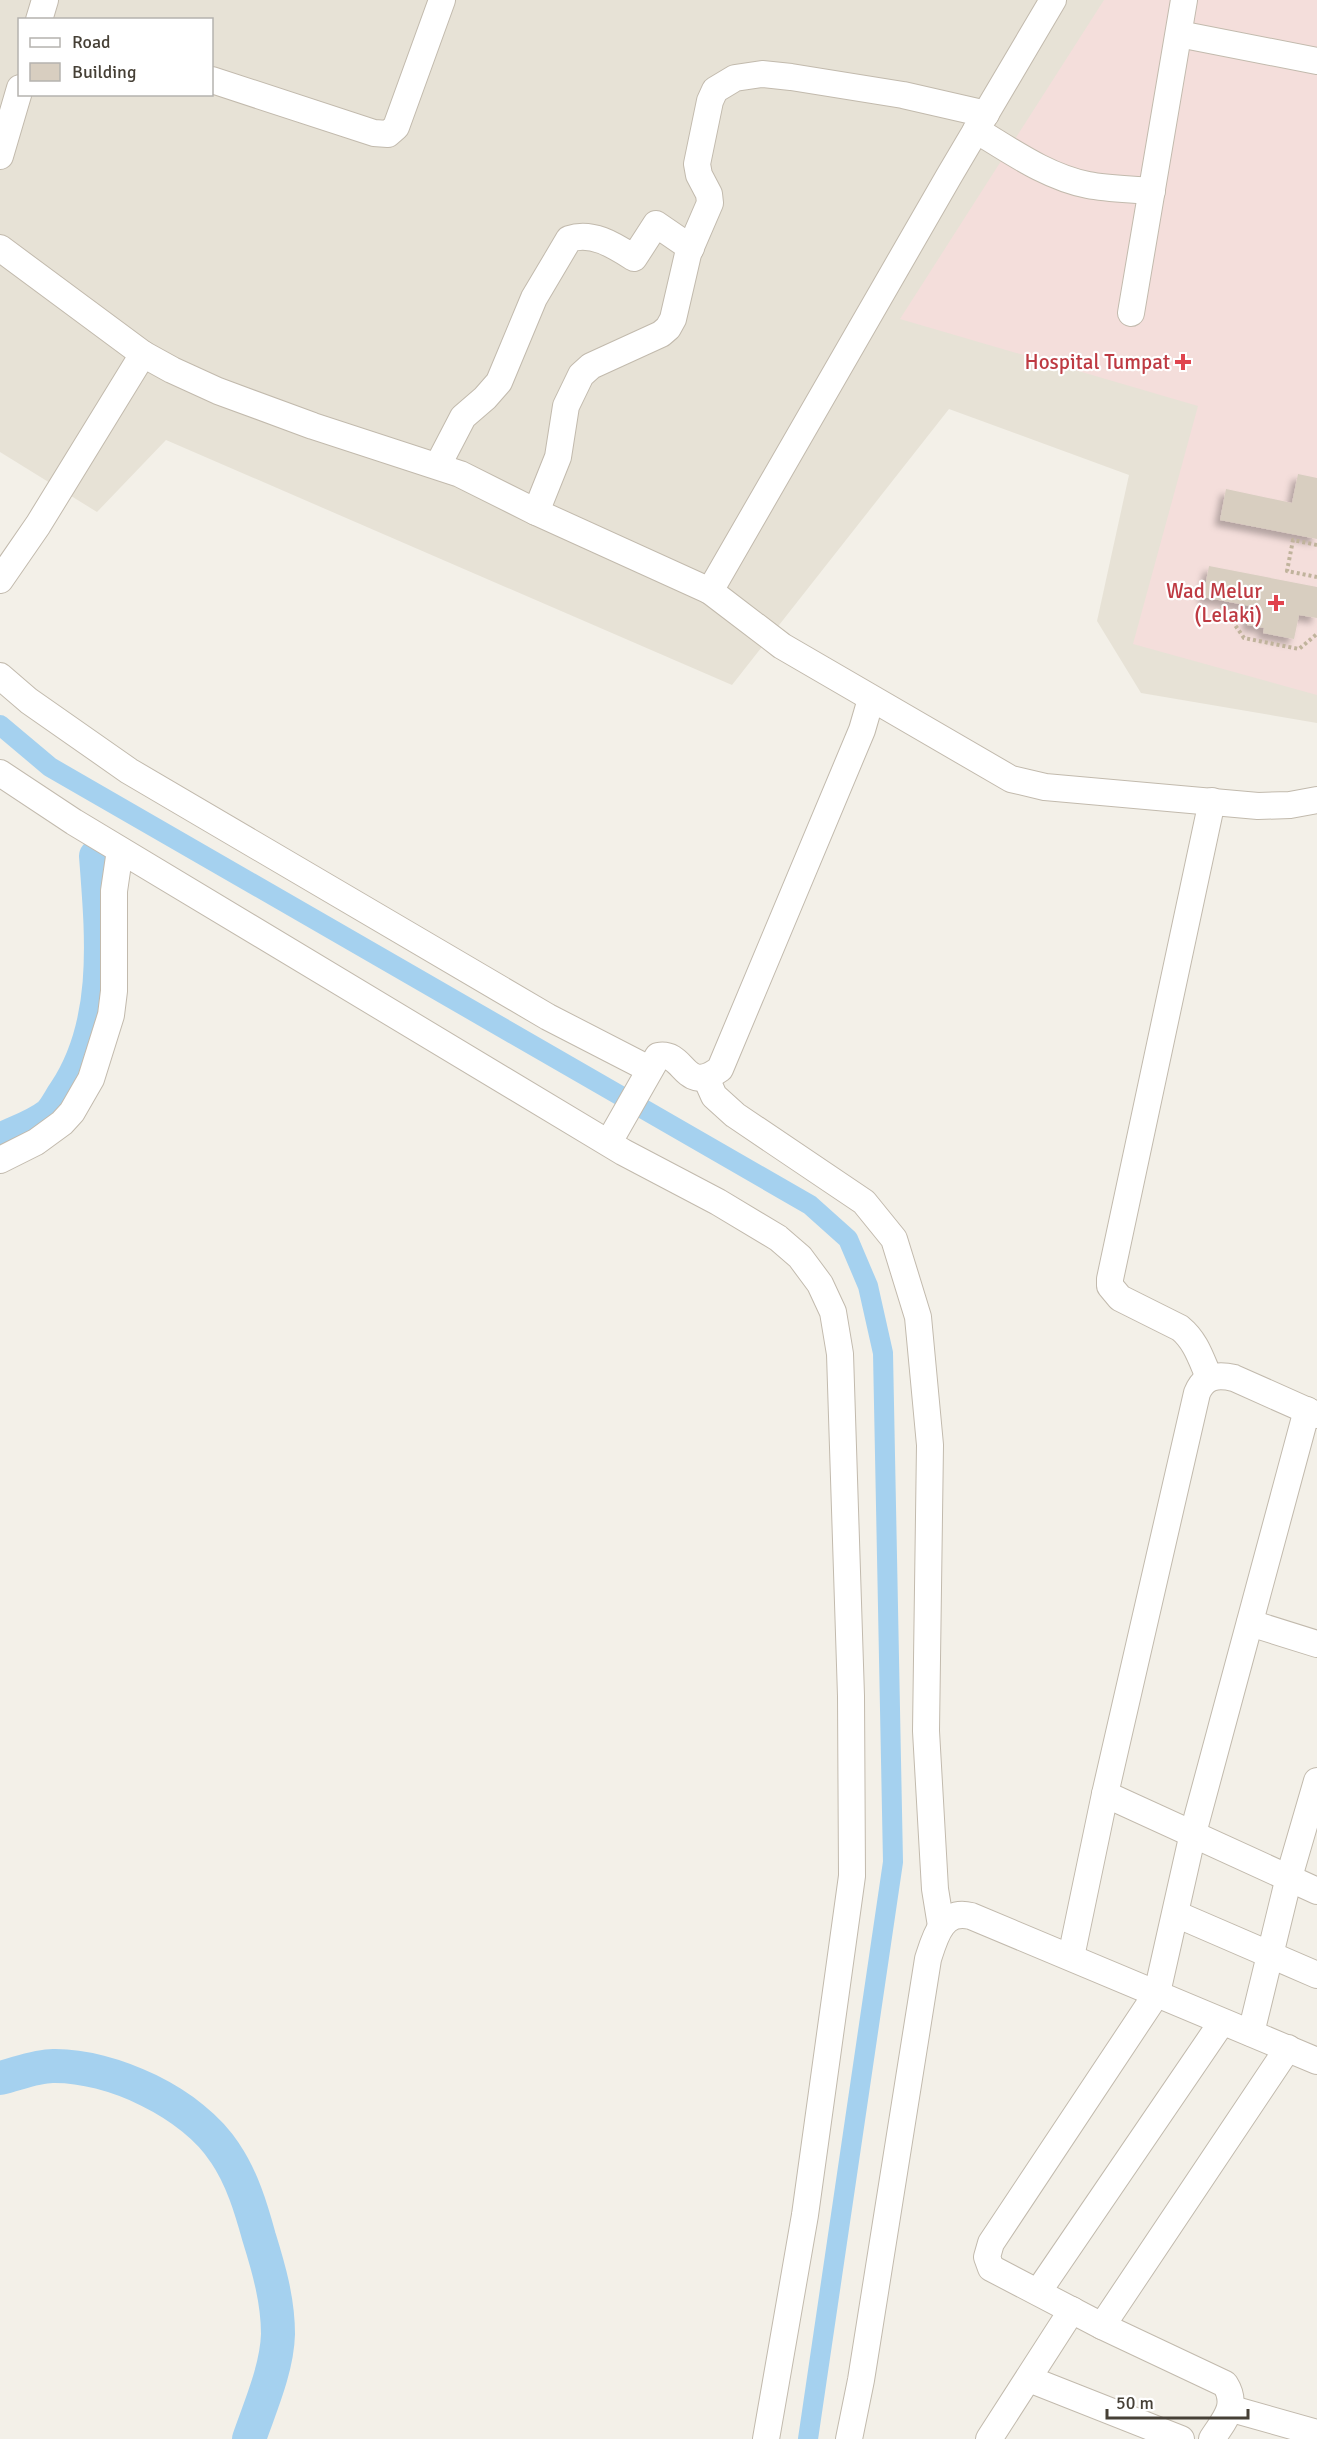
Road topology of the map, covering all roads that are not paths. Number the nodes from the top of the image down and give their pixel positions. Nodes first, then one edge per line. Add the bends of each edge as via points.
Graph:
1 (45, 0) edge
2 (442, 0) edge
3 (1053, 0) edge
4 (1184, 0) edge
5 (40, 18) edge
6 (1179, 34) junction
7 (1317, 61) edge
8 (213, 80) edge
9 (18, 95) edge
10 (981, 122) junction
11 (0, 154) edge
12 (1152, 191) junction
13 (0, 248) edge
14 (691, 248) junction
15 (1131, 313) dead end
16 (143, 354) junction
17 (438, 465) junction
18 (536, 512) junction
19 (0, 580) edge
20 (710, 591) junction
21 (0, 676) edge
22 (871, 699) junction
23 (0, 773) edge
24 (1212, 801) junction
25 (1317, 801) edge
26 (120, 850) junction
27 (646, 1074) junction
28 (706, 1078) junction
29 (613, 1134) junction
30 (0, 1160) edge
31 (1209, 1377) junction
32 (1312, 1412) edge
33 (1250, 1623) junction
34 (1317, 1644) edge
35 (1317, 1781) edge
36 (1105, 1794) junction
37 (1194, 1833) junction
38 (1289, 1877) junction
39 (1317, 1891) edge
40 (1176, 1914) junction
41 (941, 1926) junction
42 (1270, 1954) junction
43 (1071, 1957) junction
44 (1317, 1975) edge
45 (1157, 1993) junction
46 (1222, 2022) junction
47 (1251, 2033) junction
48 (1288, 2048) junction
49 (1317, 2061) edge
50 (1038, 2292) junction
51 (1072, 2310) junction
52 (1102, 2326) junction
53 (1029, 2379) junction
54 (1232, 2409) junction
55 (1317, 2433) edge
56 (766, 2439) edge
57 (849, 2439) edge
58 (989, 2439) edge
59 (1181, 2439) edge
60 (1212, 2439) edge

1 - 5 street
2 - 8 street via 396,127 387,134
3 - 10 street
4 - 6 street
6 - 7 street
6 - 12 street
9 - 11 street
10 - 12 street via 1029,162 1060,177 1088,185
10 - 14 street via 903,95 762,74 735,78 715,90 710,101 698,164 710,203
10 - 20 street
12 - 15 street
13 - 16 street
14 - 17 street via 656,224 634,258 606,240 569,239 534,298 499,382 463,417
14 - 18 street via 668,328 591,366 570,395 558,457
16 - 17 street via 218,391
16 - 19 street
17 - 18 street
18 - 20 street
20 - 22 street via 782,646
21 - 27 street via 129,771
22 - 24 street via 1011,779 1055,788
22 - 28 street via 862,730 726,1058 720,1069
23 - 26 street
24 - 25 street via 1258,806
24 - 31 street via 1110,1279 1110,1286 1120,1298 1188,1334
26 - 29 street
26 - 30 street via 114,891 111,1015 91,1079 62,1124
27 - 28 street via 661,1055 691,1076
27 - 29 street
28 - 41 street via 714,1096 735,1115 864,1202 894,1239 918,1317 930,1445 926,1731 935,1889
29 - 56 street via 791,1249 820,1284 837,1328 851,1696 852,1876 805,2215
31 - 32 street via 1234,1378
31 - 36 street via 1197,1393
32 - 33 street
33 - 34 street
33 - 37 street
35 - 38 street
36 - 37 street
36 - 43 street
37 - 38 street
37 - 40 street
38 - 39 street
38 - 42 street
40 - 42 street
40 - 45 street
41 - 43 street via 957,1914 971,1916
41 - 57 street via 928,1959
42 - 44 street
42 - 47 street
43 - 45 street
45 - 46 street
45 - 50 street via 988,2250 987,2261 992,2268
46 - 47 street
46 - 50 street
47 - 48 street
48 - 49 street
48 - 52 street
50 - 51 street
51 - 52 street
51 - 53 street
52 - 54 street via 1226,2384
53 - 58 street
53 - 59 street
54 - 55 street
54 - 60 street

